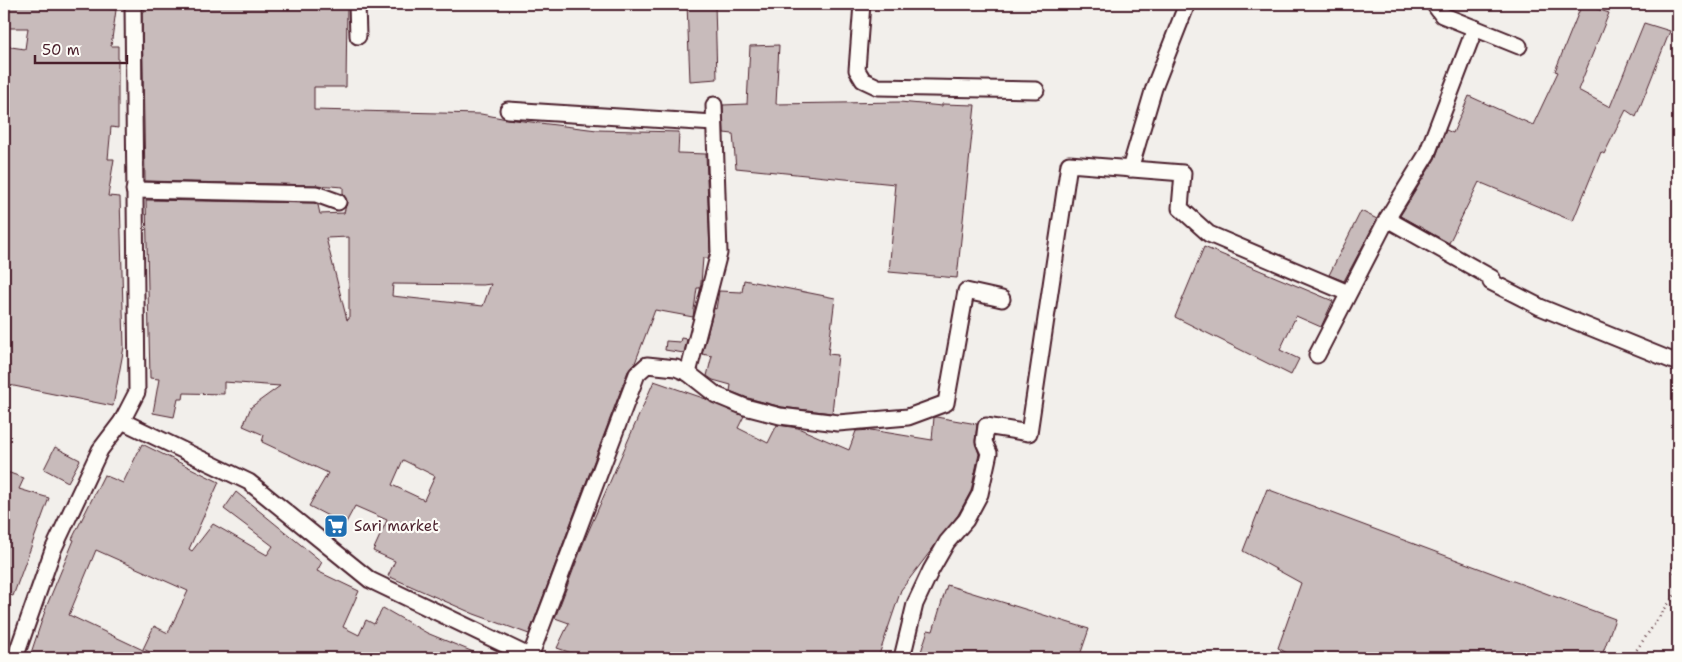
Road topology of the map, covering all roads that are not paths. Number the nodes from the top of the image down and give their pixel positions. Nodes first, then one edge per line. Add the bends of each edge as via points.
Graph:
1 (133, 4) edge
2 (357, 4) edge
3 (862, 4) edge
4 (1187, 4) edge
5 (1434, 4) edge
6 (1475, 28) junction
7 (358, 36) dead end
8 (1519, 46) dead end
9 (1036, 90) dead end
10 (714, 105) dead end
11 (508, 110) dead end
12 (714, 123) junction
13 (1130, 169) junction
14 (134, 190) junction
15 (338, 202) dead end
16 (1387, 219) junction
17 (1348, 293) junction
18 (1002, 299) dead end
19 (1318, 355) dead end
20 (1678, 364) edge
21 (688, 373) junction
22 (122, 421) junction
23 (15, 658) edge
24 (532, 658) edge
25 (902, 658) edge

1 - 14 street
2 - 7 street
3 - 9 street via 858,70 864,80 878,87
4 - 13 street via 1154,88
5 - 6 street via 1442,15
6 - 8 street
6 - 16 street via 1427,154
10 - 12 street
11 - 12 street
12 - 21 street via 719,253
13 - 17 street via 1183,174 1180,208 1209,234
13 - 25 street via 1069,164 1029,433 986,426 984,442 989,453 980,494 931,570 915,604
14 - 15 street via 316,194
14 - 22 street via 137,392
16 - 17 street
16 - 20 street via 1492,278 1491,282
17 - 19 street
18 - 21 street via 966,291 946,403 908,417 838,423 780,416 716,395
21 - 24 street via 661,365 647,365 637,374
22 - 23 street via 100,450 53,550
22 - 24 street via 249,482 370,580

